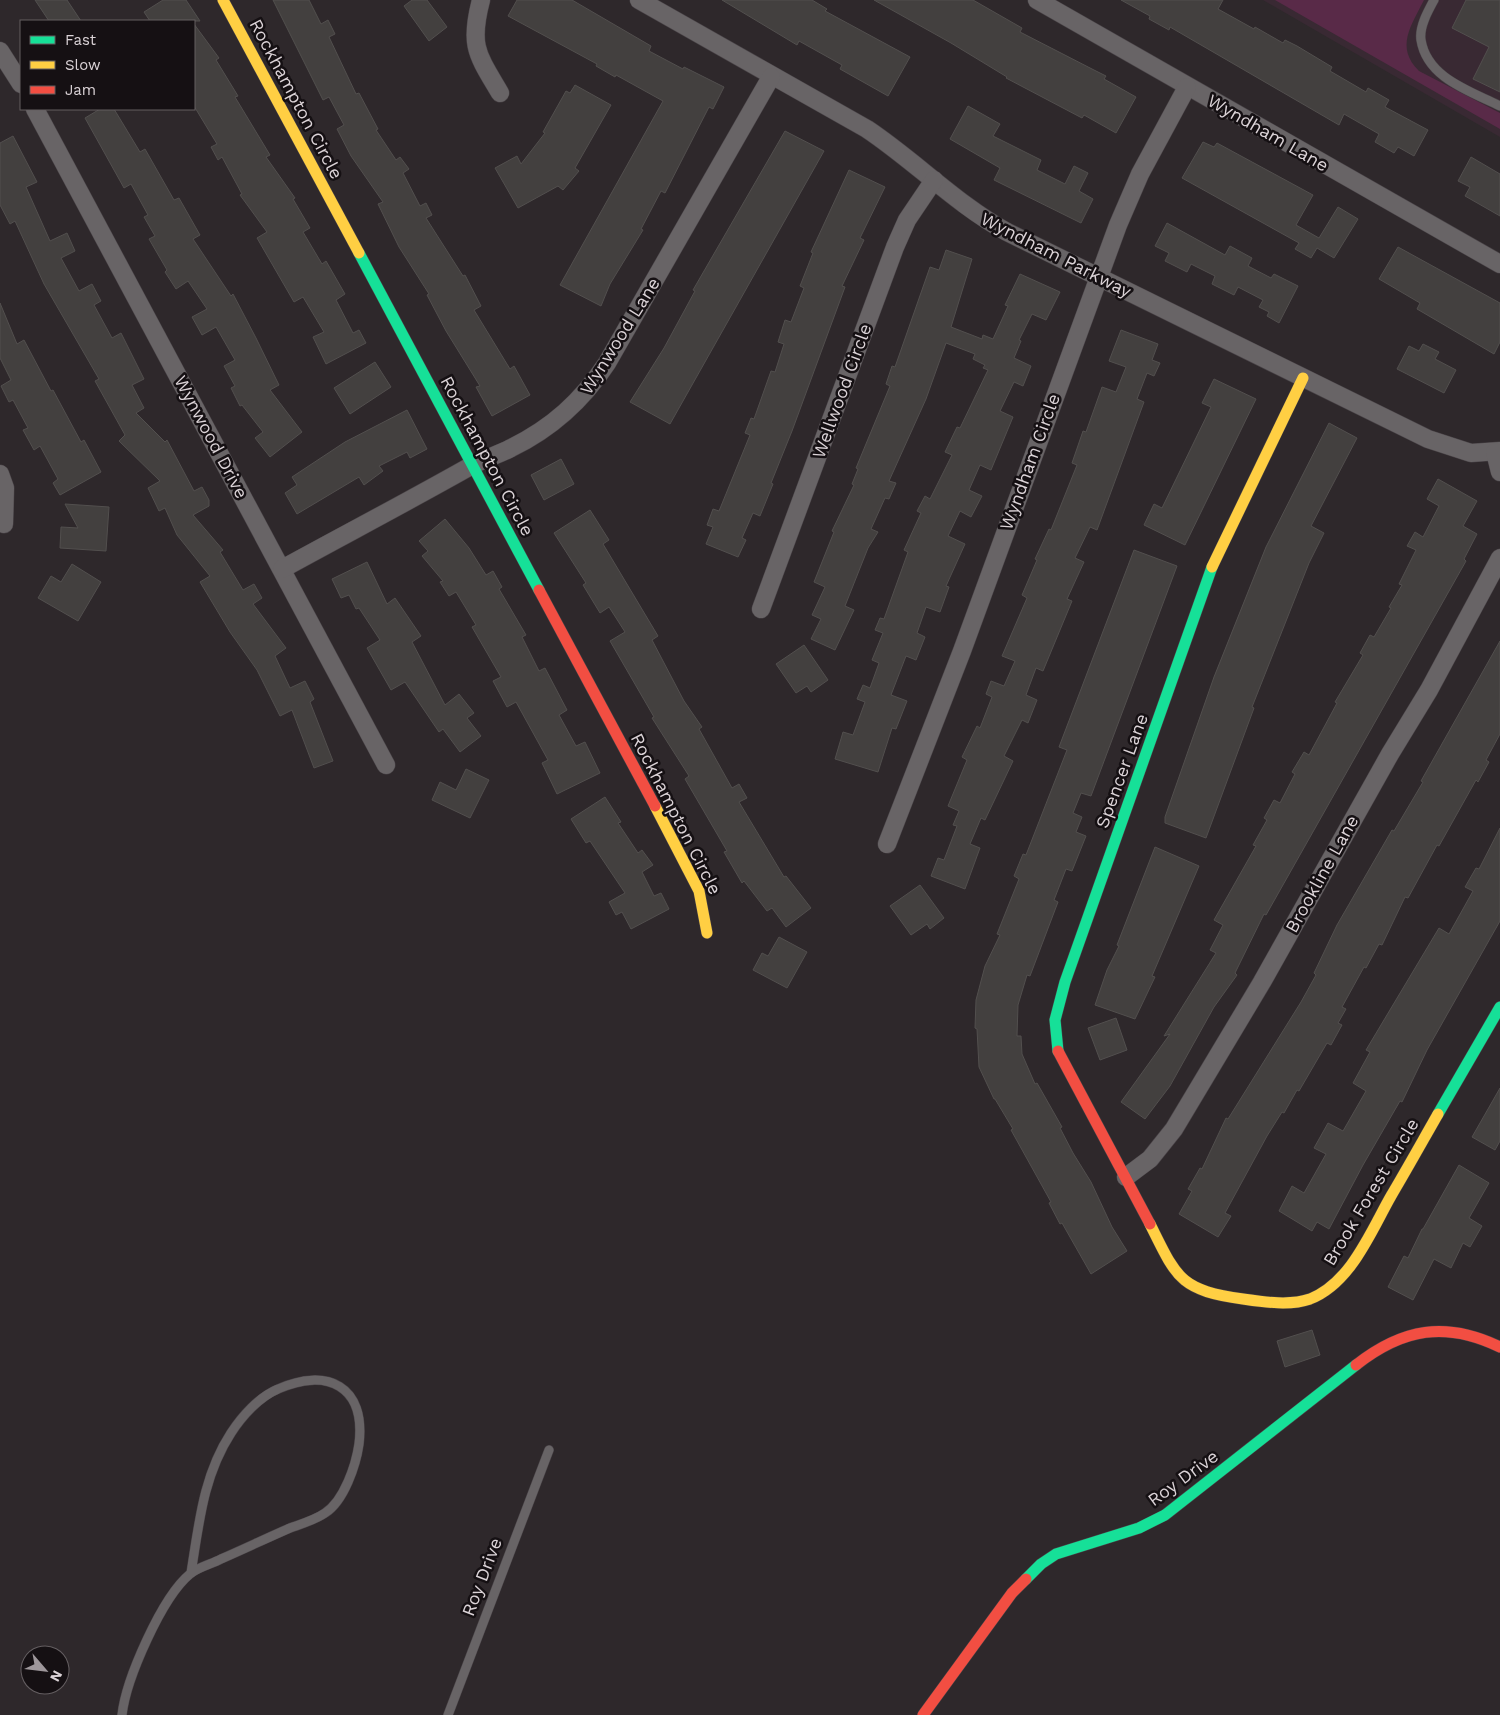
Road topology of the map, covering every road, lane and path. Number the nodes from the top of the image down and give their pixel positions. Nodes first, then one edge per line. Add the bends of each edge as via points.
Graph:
1 (222, 0) edge
2 (481, 0) edge
3 (639, 0) edge
4 (1037, 0) edge
5 (1434, 0) edge
6 (0, 51) edge
7 (771, 76) junction
8 (20, 82) edge
9 (1186, 87) junction
10 (500, 93) dead end
11 (1500, 106) edge
12 (36, 110) edge
13 (934, 180) junction
14 (1500, 264) edge
15 (1099, 277) junction
16 (1303, 378) junction
17 (1498, 452) edge
18 (473, 465) junction
19 (1500, 472) edge
20 (0, 474) edge
21 (4, 524) dead end
22 (1500, 558) edge
23 (282, 569) junction
24 (761, 609) dead end
25 (386, 765) dead end
26 (888, 844) dead end
27 (707, 933) dead end
28 (1500, 1007) edge
29 (1126, 1177) junction
30 (1500, 1347) edge
31 (549, 1450) dead end
32 (191, 1573) junction
33 (122, 1715) edge
34 (448, 1715) edge
35 (923, 1715) edge

1 - 18 street, Rockhampton Circle
2 - 10 street via 474,30 476,51
3 - 7 street, Wyndham Parkway
4 - 9 street, Wyndham Lane
5 - 11 lane via 1425,18 1421,39 1431,64 1444,78
6 - 8 street
7 - 13 street, Wyndham Parkway via 867,130
7 - 18 street, Wynwood Lane via 593,384 566,414 539,433
9 - 14 street, Wyndham Lane
9 - 15 street, Wyndham Circle via 1140,174
12 - 23 street, Wynwood Drive
13 - 15 street, Wyndham Parkway via 984,220
13 - 24 street, Wellwood Circle via 907,220 895,247
15 - 16 street, Wyndham Parkway
15 - 26 street, Wyndham Circle
16 - 17 street, Wyndham Parkway via 1428,440 1471,453
16 - 29 street, Spencer Lane via 1212,568 1056,1014 1054,1040 1061,1059
17 - 19 street
18 - 23 street, Wynwood Lane
18 - 27 street, Rockhampton Circle via 699,891
20 - 21 street via 5,488
22 - 29 street, Brookline Lane via 1429,690 1174,1129 1150,1159
23 - 25 street, Wynwood Drive
28 - 29 street, Brook Forest Circle via 1353,1262 1324,1292 1303,1301 1277,1302 1229,1297 1194,1288 1172,1268
30 - 35 street, Roy Drive via 1471,1334 1450,1330 1413,1333 1388,1342 1331,1383 1165,1515 1140,1528 1056,1554 1041,1564 1012,1593
31 - 34 lane, Roy Drive
32 - 32 lane via 326,1513 344,1492 357,1457 360,1432 352,1396 343,1387 323,1381 304,1381 277,1390 243,1417 218,1454 207,1483 199,1513
32 - 33 lane via 142,1648 124,1699

